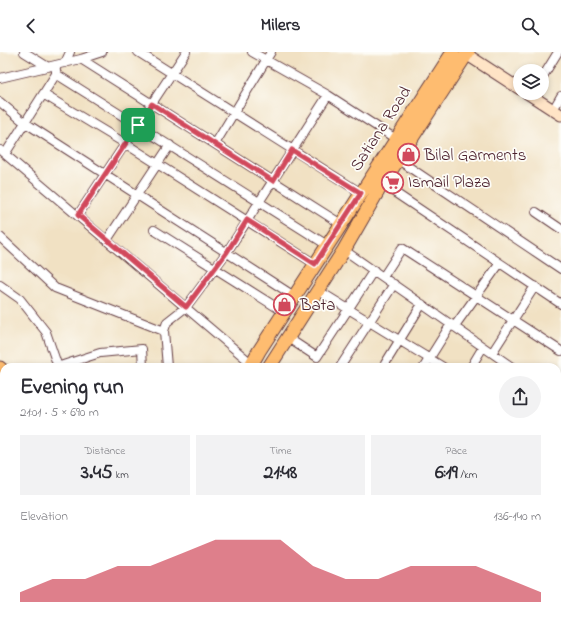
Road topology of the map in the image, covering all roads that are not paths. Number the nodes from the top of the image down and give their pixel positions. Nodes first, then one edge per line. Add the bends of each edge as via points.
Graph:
1 (24, 52) edge
2 (70, 52) edge
3 (102, 52) edge
4 (138, 52) edge
5 (186, 52) edge
6 (252, 52) edge
7 (271, 52) edge
8 (453, 52) edge
9 (558, 52) edge
10 (467, 53) edge
11 (80, 59) junction
12 (266, 61) junction
13 (65, 63) junction
14 (51, 66) junction
15 (549, 67) edge
16 (56, 74) junction
17 (172, 74) junction
18 (0, 78) edge
19 (513, 84) edge
20 (43, 94) junction
21 (328, 96) junction
22 (561, 96) edge
23 (539, 100) edge
24 (0, 102) edge
25 (152, 104) junction
26 (557, 112) edge
27 (234, 113) junction
28 (24, 122) junction
29 (138, 125) junction
30 (396, 139) junction
31 (126, 144) junction
32 (215, 144) junction
33 (170, 145) junction
34 (292, 150) junction
35 (2, 152) edge
36 (398, 160) junction
37 (157, 164) junction
38 (106, 174) junction
39 (273, 181) junction
40 (382, 184) junction
41 (361, 193) junction
42 (138, 195) junction
43 (259, 202) junction
44 (536, 212) dead end
45 (78, 215) junction
46 (247, 220) junction
47 (341, 224) junction
48 (561, 229) edge
49 (154, 230) dead end
50 (0, 237) edge
51 (107, 240) junction
52 (327, 245) junction
53 (344, 250) junction
54 (227, 252) junction
55 (500, 262) junction
56 (315, 264) junction
57 (214, 269) junction
58 (561, 269) edge
59 (374, 270) junction
60 (383, 277) junction
61 (394, 284) junction
62 (0, 285) edge
63 (535, 286) junction
64 (319, 291) junction
65 (294, 296) junction
66 (476, 296) junction
67 (422, 304) junction
68 (561, 304) edge
69 (186, 307) junction
70 (349, 309) junction
71 (284, 312) junction
72 (513, 320) junction
73 (369, 322) junction
74 (453, 325) junction
75 (164, 331) junction
76 (288, 338) junction
77 (400, 340) junction
78 (483, 347) junction
79 (561, 351) edge
80 (492, 353) junction
81 (430, 359) junction
82 (56, 363) edge
83 (69, 363) edge
84 (143, 363) edge
85 (167, 363) edge
86 (249, 363) edge
87 (252, 363) edge
88 (272, 363) edge
89 (343, 363) edge
90 (386, 363) edge
91 (427, 363) edge
92 (436, 363) edge
93 (473, 363) edge
94 (506, 363) edge

1 - 14 street
2 - 13 street
3 - 11 street
4 - 17 street
5 - 17 street
6 - 12 street
7 - 12 street
8 - 30 main road, Satiana Road
9 - 15 street
10 - 19 street
10 - 36 main road, Satiana Road
11 - 13 street
11 - 25 street
12 - 21 street
12 - 27 street
13 - 14 street
14 - 16 street
14 - 18 street
16 - 20 street
16 - 29 street
17 - 25 street
17 - 27 street
20 - 28 street
20 - 31 street
21 - 30 street
21 - 34 street
22 - 26 street
23 - 26 street
24 - 28 street
25 - 29 street
25 - 32 street
27 - 32 street
27 - 34 street
28 - 35 street
28 - 38 street
29 - 31 street
29 - 33 street
30 - 41 main road, Satiana Road
31 - 37 street
31 - 38 street
32 - 39 street
33 - 37 street
33 - 43 street
34 - 39 street
34 - 41 street
35 - 45 street
36 - 40 main road, Satiana Road
36 - 58 street
37 - 42 street
37 - 46 street
38 - 42 street
38 - 45 street
39 - 43 street
39 - 47 street
40 - 53 main road, Satiana Road
40 - 55 street
41 - 47 main road, Satiana Road
42 - 51 street
42 - 54 street
43 - 46 street
43 - 52 street
44 - 48 street
45 - 51 street
46 - 54 street
46 - 56 street
47 - 52 main road, Satiana Road
49 - 57 street
50 - 75 street via 54,288
51 - 69 street
52 - 56 main road, Satiana Road
53 - 59 street
53 - 64 main road, Satiana Road
54 - 57 street
54 - 65 street
55 - 63 street
55 - 66 street
56 - 65 main road, Satiana Road
57 - 69 street
57 - 71 street
59 - 60 street
59 - 70 street
60 - 61 street
60 - 66 street via 402,248
61 - 67 street
61 - 73 street
62 - 82 street via 20,299 46,332
63 - 68 street
63 - 72 street
64 - 70 street
64 - 76 main road, Satiana Road
65 - 71 main road, Satiana Road
66 - 72 street
66 - 74 street
67 - 74 street
67 - 77 street
69 - 75 street via 167,322
69 - 86 street
70 - 73 street
70 - 76 street via 317,357
71 - 87 main road, Satiana Road
72 - 79 street
72 - 80 street
73 - 77 street
73 - 89 street
74 - 78 street
74 - 81 street
75 - 85 street
76 - 88 main road, Satiana Road
77 - 81 street
77 - 90 street
78 - 80 street
78 - 93 street
80 - 94 street
81 - 91 street
81 - 92 street
83 - 84 street via 100,353 142,349

